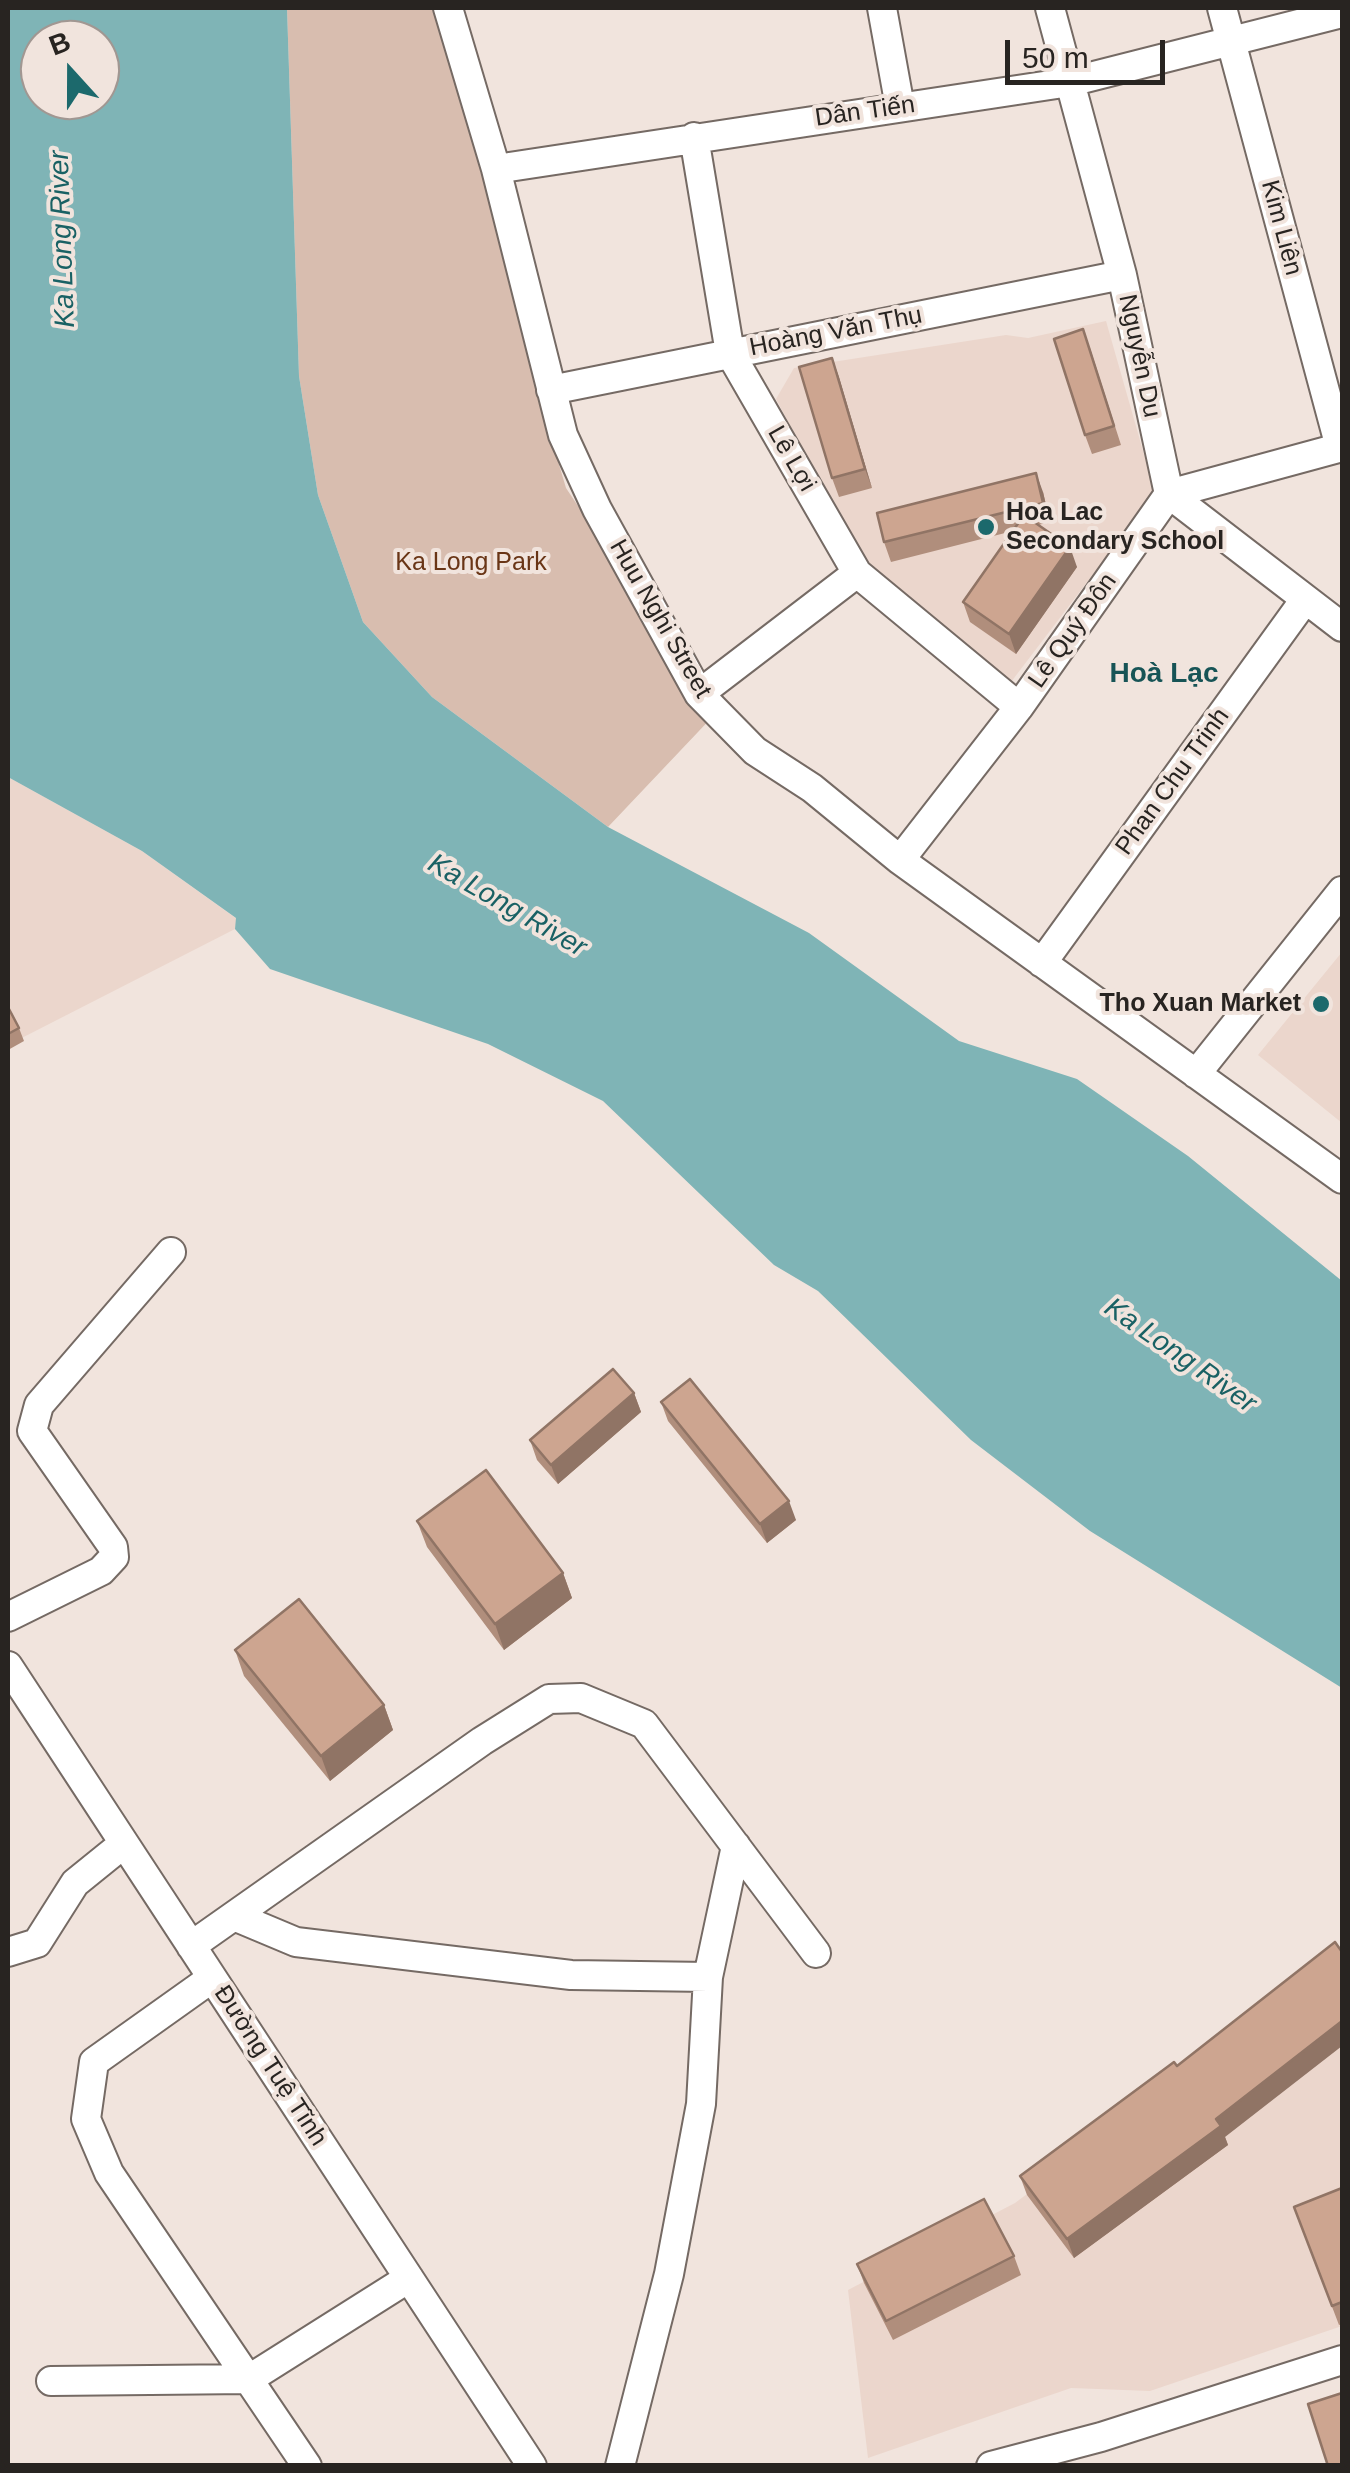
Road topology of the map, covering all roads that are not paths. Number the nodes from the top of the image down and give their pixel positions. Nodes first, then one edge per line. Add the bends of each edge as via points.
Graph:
1 (448, 8) edge
2 (882, 8) edge
3 (1050, 8) edge
4 (1222, 8) edge
5 (1342, 13) edge
6 (1231, 42) junction
7 (1070, 82) junction
8 (900, 106) junction
9 (694, 137) junction
10 (496, 169) junction
11 (1122, 275) junction
12 (730, 353) junction
13 (551, 390) junction
14 (1341, 447) edge
15 (1169, 494) junction
16 (857, 573) junction
17 (1304, 601) junction
18 (1342, 627) edge
19 (700, 694) junction
20 (1019, 707) junction
21 (900, 860) junction
22 (1342, 891) edge
23 (1042, 963) junction
24 (1196, 1074) junction
25 (1342, 1179) edge
26 (171, 1252) dead end
27 (8, 1617) edge
28 (8, 1666) edge
29 (122, 1845) junction
30 (736, 1846) junction
31 (234, 1916) junction
32 (191, 1946) junction
33 (8, 1952) edge
34 (816, 1953) dead end
35 (212, 1978) junction
36 (708, 1978) junction
37 (409, 2278) junction
38 (1342, 2360) edge
39 (249, 2379) junction
40 (51, 2380) dead end
41 (307, 2466) edge
42 (532, 2466) edge
43 (620, 2466) edge
44 (991, 2466) edge

1 - 10 street, Huu Nghi Street
2 - 8 street
3 - 7 street, Nguyễn Du
4 - 6 street, Kim Liên
5 - 6 street, Dân Tiến
6 - 7 street, Dân Tiến
6 - 14 street, Kim Liên
7 - 8 street, Dân Tiến
7 - 11 street, Nguyễn Du
8 - 9 street, Dân Tiến
9 - 10 street, Dân Tiến
9 - 12 street, Lê Lợi
10 - 13 street, Huu Nghi Street
11 - 12 street, Hoàng Văn Thụ
11 - 15 street, Nguyễn Du
12 - 13 street, Hoàng Văn Thụ
12 - 16 street, Lê Lợi
13 - 19 street, Huu Nghi Street via 563,435 597,509
14 - 15 street
15 - 17 street
15 - 20 street, Lê Quý Đôn
16 - 19 street
16 - 20 street, Lê Lợi
17 - 18 street
17 - 23 street, Phan Chu Trinh
19 - 21 street, Huu Nghi Street via 754,751 812,788
20 - 21 street, Lê Quý Đôn
21 - 23 street, Huu Nghi Street
22 - 24 street
23 - 24 street, Huu Nghi Street
24 - 25 street, Huu Nghi Street
26 - 27 street via 39,1405 32,1431 114,1557 101,1571
28 - 29 street, Đường Tuệ Tĩnh
29 - 32 street, Đường Tuệ Tĩnh
29 - 33 street via 75,1884 37,1943
30 - 31 street via 644,1724 581,1698 548,1699
30 - 34 street
30 - 36 street
31 - 32 street
31 - 36 street via 296,1942 571,1975
32 - 35 street, Đường Tuệ Tĩnh
35 - 37 street, Đường Tuệ Tĩnh
35 - 39 street via 94,2062 86,2119 109,2173
36 - 43 street via 701,2104 669,2274
37 - 39 street
37 - 42 street, Đường Tuệ Tĩnh
38 - 44 street
39 - 40 street
39 - 41 street

